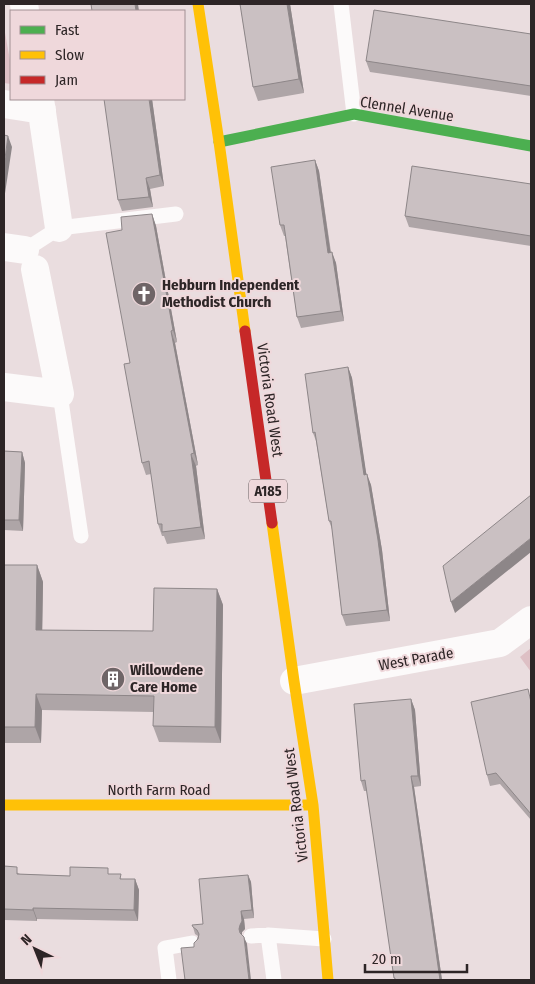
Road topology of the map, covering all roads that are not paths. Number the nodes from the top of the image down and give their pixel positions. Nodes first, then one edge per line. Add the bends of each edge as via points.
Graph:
1 (198, 4) edge
2 (341, 4) edge
3 (4, 104) edge
4 (41, 104) edge
5 (354, 114) junction
6 (219, 142) junction
7 (531, 146) edge
8 (176, 214) dead end
9 (60, 228) junction
10 (21, 255) edge
11 (4, 388) edge
12 (60, 394) junction
13 (81, 536) dead end
14 (531, 620) edge
15 (294, 681) junction
16 (4, 805) edge
17 (313, 805) junction
18 (268, 935) junction
19 (250, 936) dead end
20 (324, 939) junction
21 (192, 943) edge
22 (168, 980) edge
23 (274, 980) edge
24 (328, 980) edge

1 - 6 main road, Victoria Road West / A185
2 - 5 lane
3 - 4 street
4 - 9 street
5 - 6 main road, Clennel Avenue
5 - 7 main road, Clennel Avenue
6 - 15 main road, Victoria Road West / A185
8 - 9 lane
9 - 10 lane
10 - 12 street
11 - 12 street
12 - 13 lane
14 - 15 street, West Parade via 500,643
15 - 17 main road, Victoria Road West / A185
16 - 17 main road, North Farm Road
17 - 20 main road, Victoria Road West / A185
18 - 19 lane
18 - 20 lane
18 - 23 lane
20 - 24 main road, Victoria Road West / A185
21 - 22 lane via 165,948

